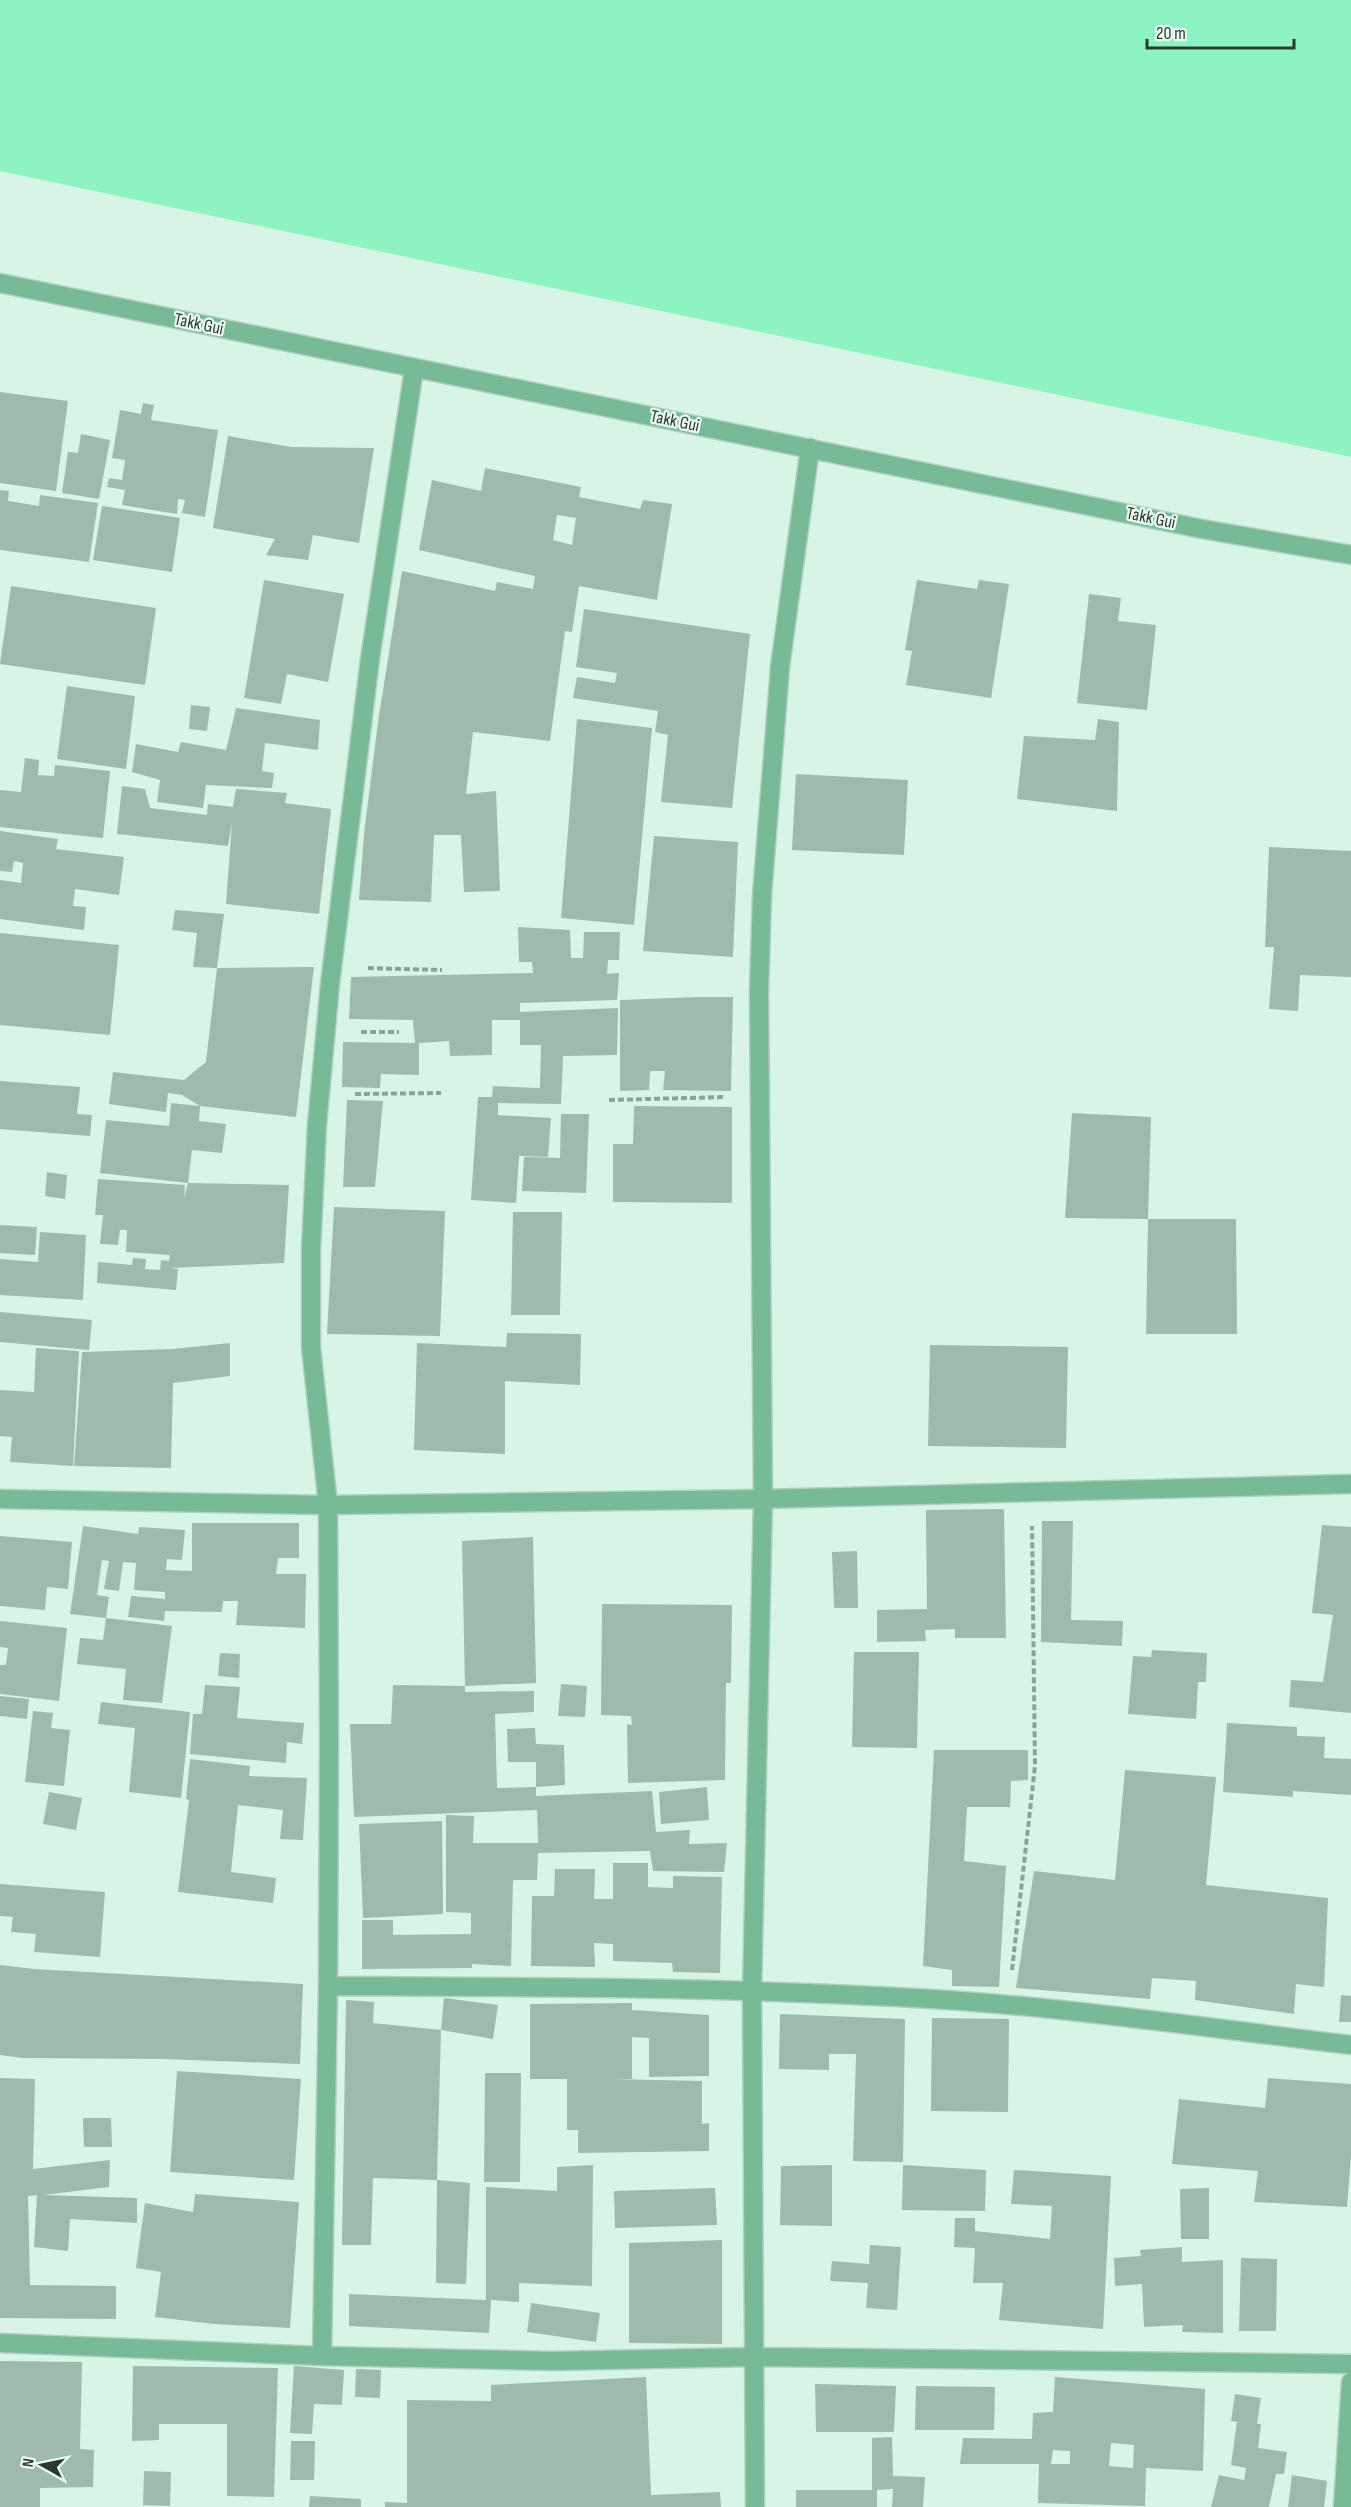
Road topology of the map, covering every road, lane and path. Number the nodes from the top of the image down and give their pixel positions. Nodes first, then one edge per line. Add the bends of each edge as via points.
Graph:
1 (0, 283) edge
2 (414, 369) junction
3 (810, 448) junction
4 (1351, 555) edge
5 (332, 967) junction
6 (442, 970) dead end
7 (441, 1093) dead end
8 (319, 1095) junction
9 (760, 1096) junction
10 (609, 1100) dead end
11 (1351, 1484) edge
12 (1032, 1492) junction
13 (0, 1499) edge
14 (764, 1499) junction
15 (327, 1505) junction
16 (328, 1986) junction
17 (752, 1992) junction
18 (1008, 2006) junction
19 (1351, 2045) edge
20 (0, 2343) edge
21 (322, 2356) junction
22 (753, 2357) junction
23 (1351, 2364) edge
24 (1351, 2382) edge
25 (755, 2507) edge
26 (1344, 2507) edge

1 - 2 street, Takk Gui
2 - 3 street, Takk Gui
2 - 5 street via 370,659
3 - 4 street, Takk Gui via 1202,529
3 - 9 street via 780,667 768,807 759,990
5 - 6 path
5 - 8 street
7 - 8 path
8 - 15 street via 311,1249 311,1347
9 - 10 path
9 - 14 street
11 - 12 street
12 - 14 street
12 - 18 path via 1035,1766
13 - 15 street
14 - 15 street
14 - 17 street
15 - 16 street
16 - 17 street
16 - 21 street
17 - 18 street via 896,1996
17 - 22 street
18 - 19 street
20 - 21 street
21 - 22 street via 553,2361
22 - 23 street
22 - 25 street
24 - 26 street

